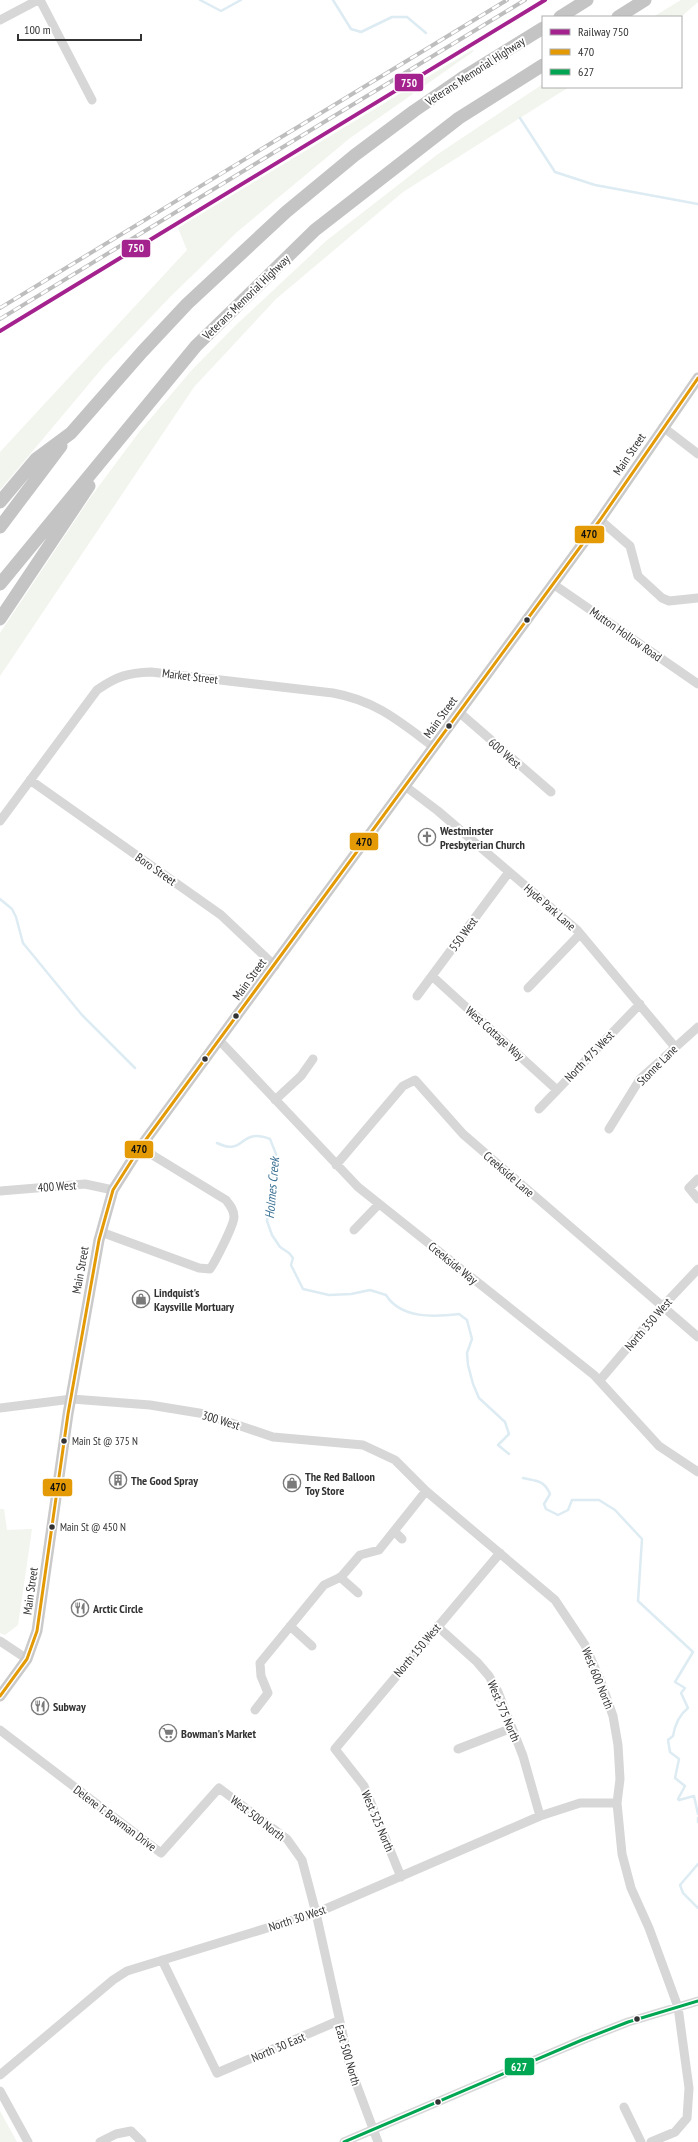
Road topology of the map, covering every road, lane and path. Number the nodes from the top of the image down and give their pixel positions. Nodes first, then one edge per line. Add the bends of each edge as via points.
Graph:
1 (39, 0) edge
2 (587, 0) edge
3 (645, 0) edge
4 (562, 16) edge
5 (620, 16) edge
6 (0, 20) edge
7 (542, 29) edge
8 (542, 66) edge
9 (92, 100) dead end
10 (698, 378) edge
11 (130, 426) junction
12 (663, 427) junction
13 (71, 433) junction
14 (698, 454) edge
15 (0, 502) edge
16 (600, 520) junction
17 (0, 527) edge
18 (0, 584) edge
19 (553, 584) junction
20 (698, 598) edge
21 (0, 619) edge
22 (698, 684) edge
23 (460, 714) junction
24 (434, 747) junction
25 (30, 780) junction
26 (406, 786) junction
27 (551, 792) dead end
28 (0, 821) edge
29 (509, 872) junction
30 (580, 934) junction
31 (275, 966) junction
32 (432, 976) junction
33 (528, 988) dead end
34 (417, 996) dead end
35 (640, 1004) junction
36 (698, 1027) edge
37 (220, 1041) junction
38 (675, 1047) junction
39 (313, 1059) dead end
40 (557, 1090) junction
41 (275, 1100) junction
42 (539, 1109) dead end
43 (609, 1129) dead end
44 (142, 1145) junction
45 (336, 1165) junction
46 (698, 1179) edge
47 (113, 1190) junction
48 (0, 1191) edge
49 (698, 1199) edge
50 (379, 1204) junction
51 (354, 1230) dead end
52 (101, 1232) junction
53 (698, 1269) edge
54 (662, 1307) junction
55 (698, 1337) edge
56 (600, 1380) junction
57 (72, 1399) junction
58 (0, 1408) edge
59 (698, 1472) edge
60 (426, 1491) junction
61 (394, 1531) junction
62 (402, 1539) dead end
63 (500, 1552) junction
64 (340, 1577) junction
65 (358, 1593) dead end
66 (290, 1626) junction
67 (437, 1626) junction
68 (0, 1641) edge
69 (312, 1646) dead end
70 (27, 1659) junction
71 (0, 1696) edge
72 (255, 1710) dead end
73 (512, 1728) junction
74 (0, 1730) edge
75 (335, 1749) joint
76 (458, 1749) dead end
77 (219, 1788) joint
78 (617, 1803) junction
79 (540, 1816) junction
80 (401, 1877) junction
81 (316, 1913) junction
82 (162, 1960) junction
83 (326, 1965) joint
84 (698, 2001) edge
85 (678, 2007) junction
86 (338, 2021) junction
87 (0, 2075) edge
88 (0, 2091) edge
89 (624, 2107) dead end
90 (373, 2129) junction
91 (28, 2142) edge
92 (100, 2142) edge
93 (142, 2142) edge
94 (344, 2142) edge
95 (378, 2142) edge
96 (641, 2142) edge
97 (651, 2142) edge

1 - 6 street
1 - 9 street
2 - 4 highway
3 - 5 highway
7 - 13 highway, Veterans Memorial Highway via 414,111 308,192 162,330
8 - 11 highway, Veterans Memorial Highway via 459,118 315,230 196,346
10 - 12 main road, Main Street
11 - 18 highway, Veterans Memorial Highway
11 - 21 highway
12 - 14 street
12 - 16 main road, Main Street
13 - 15 highway via 36,459
13 - 17 highway
16 - 19 main road, Main Street
16 - 20 street via 630,546 638,576 662,598 669,601
19 - 22 street, Mutton Hollow Road
19 - 23 main road, Main Street
23 - 24 main road, Main Street
23 - 27 street, 600 West
24 - 25 street, Market Street via 382,709 357,698 151,672 129,673 97,690
24 - 26 main road, Main Street
25 - 28 street, Market Street
25 - 31 street, Boro Street via 221,915
26 - 29 street, Hyde Park Lane
26 - 31 main road, Main Street
29 - 30 street, Hyde Park Lane
29 - 32 street, 550 West
30 - 33 street
30 - 35 street, Hyde Park Lane
31 - 37 main road, Main Street
32 - 34 street, 550 West
32 - 40 street, West Cottage Way
35 - 38 street, Hyde Park Lane
35 - 40 street, North 475 West
36 - 38 street, Stonne Lane
37 - 41 street, Creekside Way
37 - 44 main road, Main Street
38 - 43 street, Stonne Lane via 640,1079
39 - 41 street via 301,1076
40 - 42 street, North 475 West
41 - 45 street, Creekside Way
44 - 47 main road, Main Street
44 - 52 street via 154,1156 226,1200 235,1218 210,1269 199,1268
45 - 50 street, Creekside Way
45 - 54 street, Creekside Lane via 403,1086 415,1080 463,1134
46 - 49 street via 689,1188
47 - 48 street, 400 West via 85,1184
47 - 52 main road, Main Street
50 - 51 street
50 - 56 street, Creekside Way
52 - 57 main road, Main Street
53 - 54 street, North 350 West
54 - 55 street, Creekside Lane
54 - 56 street, North 350 West
56 - 59 street, Creekside Way via 659,1446
57 - 58 street, 300 West
57 - 60 street, 300 West via 177,1408 205,1414 273,1437 363,1445 395,1460
57 - 70 main road, Main Street via 37,1631
60 - 61 street
60 - 63 street, West 600 North
61 - 62 street
61 - 64 street via 379,1550 360,1555
63 - 67 street, North 150 West
63 - 78 street, West 600 North via 555,1600 585,1645 613,1716 619,1751 620,1779
64 - 65 street
64 - 66 street via 324,1585
66 - 69 street
66 - 72 street via 260,1663 261,1676 268,1693
67 - 73 street, West 575 North via 478,1662 489,1676
67 - 75 street, North 150 West
68 - 70 street
70 - 71 main road, Main Street
73 - 76 street
73 - 79 street, West 575 North via 524,1756
74 - 77 street, Delene T. Bowman Drive via 161,1853
75 - 80 street, West 525 North via 364,1786
77 - 81 street, West 500 North via 286,1839 302,1860
78 - 79 street, North 30 West via 580,1803
78 - 85 street, West 600 North via 623,1861 631,1888 649,1928
79 - 80 street, North 30 West
80 - 81 street, North 30 West
81 - 82 street, North 30 West
81 - 83 street, West 500 North
82 - 86 street, North 30 East via 217,2073
82 - 87 street, North 30 West via 127,1971 113,1980
83 - 86 street, East 500 North
84 - 85 street
85 - 90 street via 628,2022 582,2040
85 - 97 street, West 600 North via 689,2088 687,2118 675,2132
86 - 90 street, East 500 North via 350,2067
88 - 91 street
89 - 96 street
90 - 94 street
90 - 95 street, East 500 North
92 - 93 street via 116,2134 131,2131

